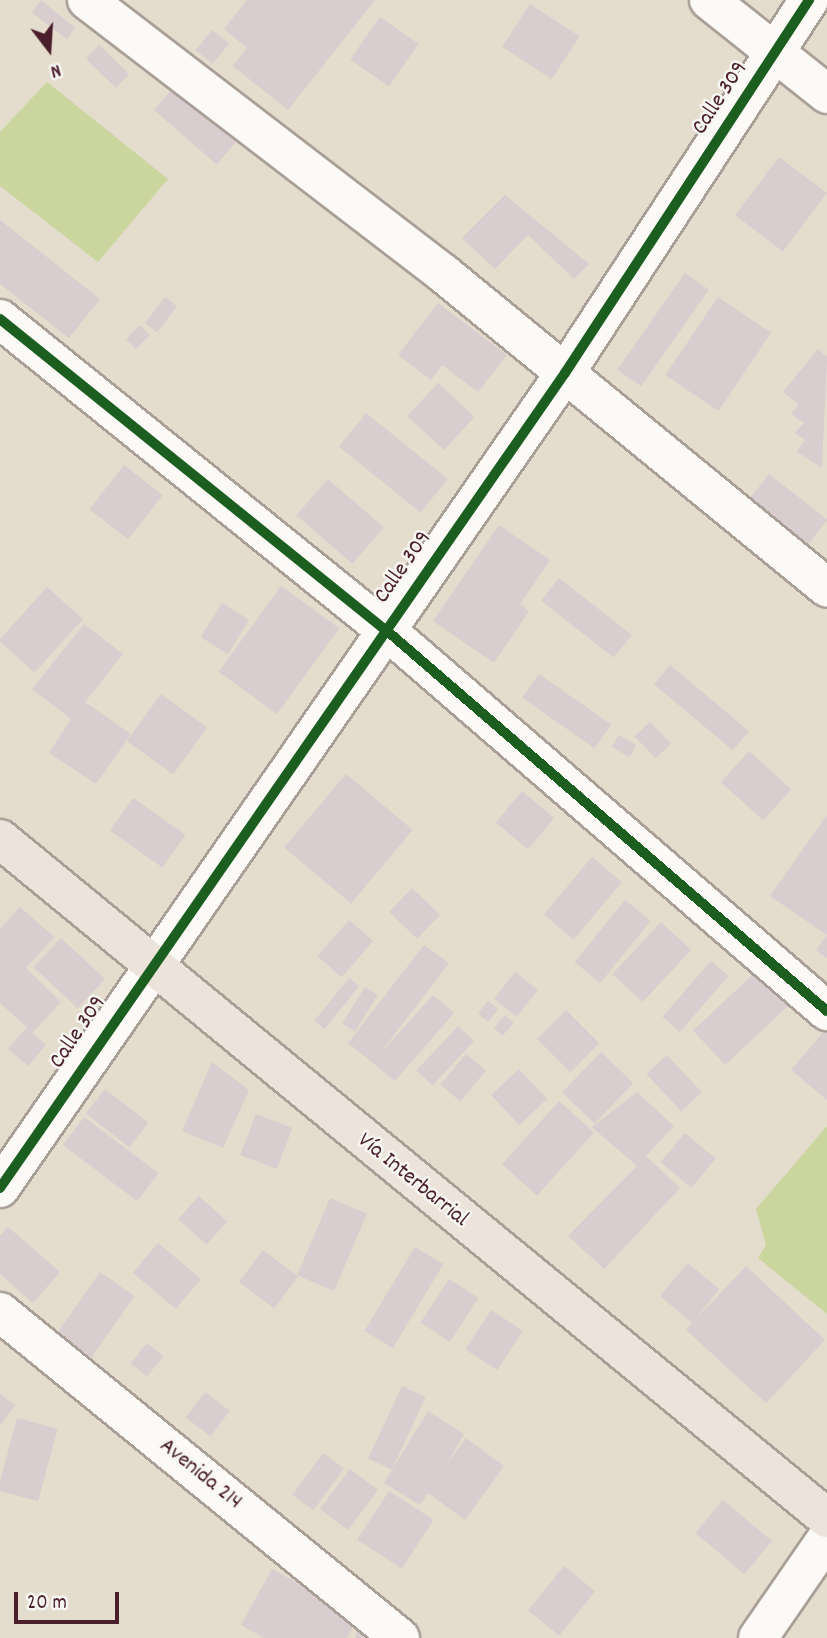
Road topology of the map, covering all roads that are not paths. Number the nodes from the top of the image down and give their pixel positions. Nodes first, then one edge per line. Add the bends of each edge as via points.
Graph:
1 (87, 0) edge
2 (709, 0) edge
3 (809, 0) edge
4 (777, 52) junction
5 (827, 94) edge
6 (0, 319) edge
7 (565, 373) junction
8 (827, 588) edge
9 (386, 630) junction
10 (0, 839) edge
11 (149, 967) junction
12 (827, 1011) edge
13 (0, 1188) edge
14 (0, 1312) edge
15 (827, 1518) edge
16 (827, 1538) edge
17 (400, 1638) edge
18 (758, 1638) edge

1 - 7 street
2 - 4 street
3 - 4 street, Calle 309
4 - 5 street
4 - 7 street, Calle 309
6 - 9 street
7 - 8 street
7 - 9 street, Calle 309
9 - 11 street, Calle 309
9 - 12 street
10 - 11 main road, Vía Interbarrial
11 - 13 street, Calle 309
11 - 15 main road, Vía Interbarrial
14 - 17 street, Avenida 214
16 - 18 street

